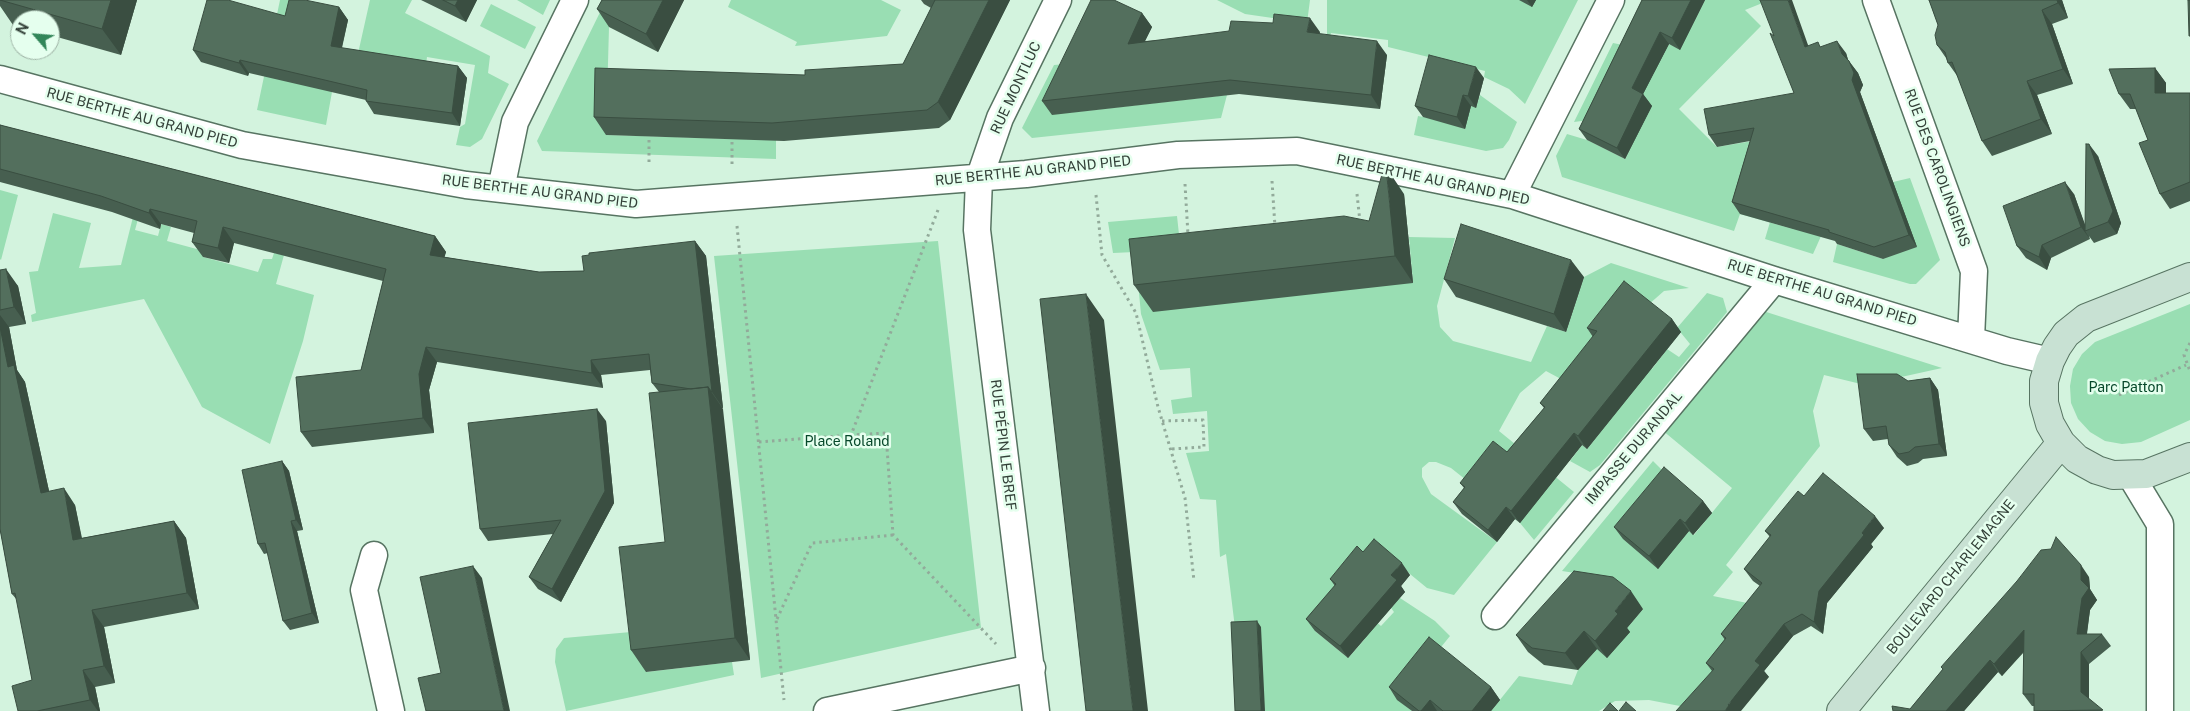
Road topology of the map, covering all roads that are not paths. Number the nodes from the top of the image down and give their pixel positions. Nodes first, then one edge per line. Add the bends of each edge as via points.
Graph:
1 (575, 0) edge
2 (1058, 0) edge
3 (1611, 0) edge
4 (1876, 0) edge
5 (0, 79) edge
6 (979, 178) junction
7 (501, 189) junction
8 (1512, 195) junction
9 (2190, 277) edge
10 (1774, 280) junction
11 (1971, 339) junction
12 (2050, 360) junction
13 (2061, 443) junction
14 (2190, 457) edge
15 (2130, 476) junction
16 (374, 555) dead end
17 (1495, 616) dead end
18 (1032, 668) junction
19 (391, 711) edge
20 (827, 711) edge
21 (1036, 711) edge
22 (1841, 711) edge
23 (2160, 711) edge

1 - 7 street via 515,122
2 - 6 street, RUE MONTLUC via 1000,118
3 - 8 street
4 - 11 street, RUE DES CAROLINGIENS via 1974,271
5 - 7 street, RUE BERTHE AU GRAND PIED via 242,145
6 - 7 street, RUE BERTHE AU GRAND PIED via 636,204
6 - 8 street, RUE BERTHE AU GRAND PIED via 1178,155 1296,151
6 - 18 street, RUE PÉPIN LE BREF via 979,249
8 - 10 street, RUE BERTHE AU GRAND PIED
9 - 12 street via 2086,318 2066,334
10 - 11 street, RUE BERTHE AU GRAND PIED
10 - 17 street, IMPASSE DURANDAL
11 - 12 street, RUE BERTHE AU GRAND PIED
12 - 13 street via 2044,381 2044,403 2050,424
13 - 15 street via 2077,459 2097,470
13 - 22 street, BOULEVARD CHARLEMAGNE
14 - 15 street via 2161,469
15 - 23 street via 2160,524
16 - 19 street via 364,590
18 - 20 street
18 - 21 street, RUE PÉPIN LE BREF

